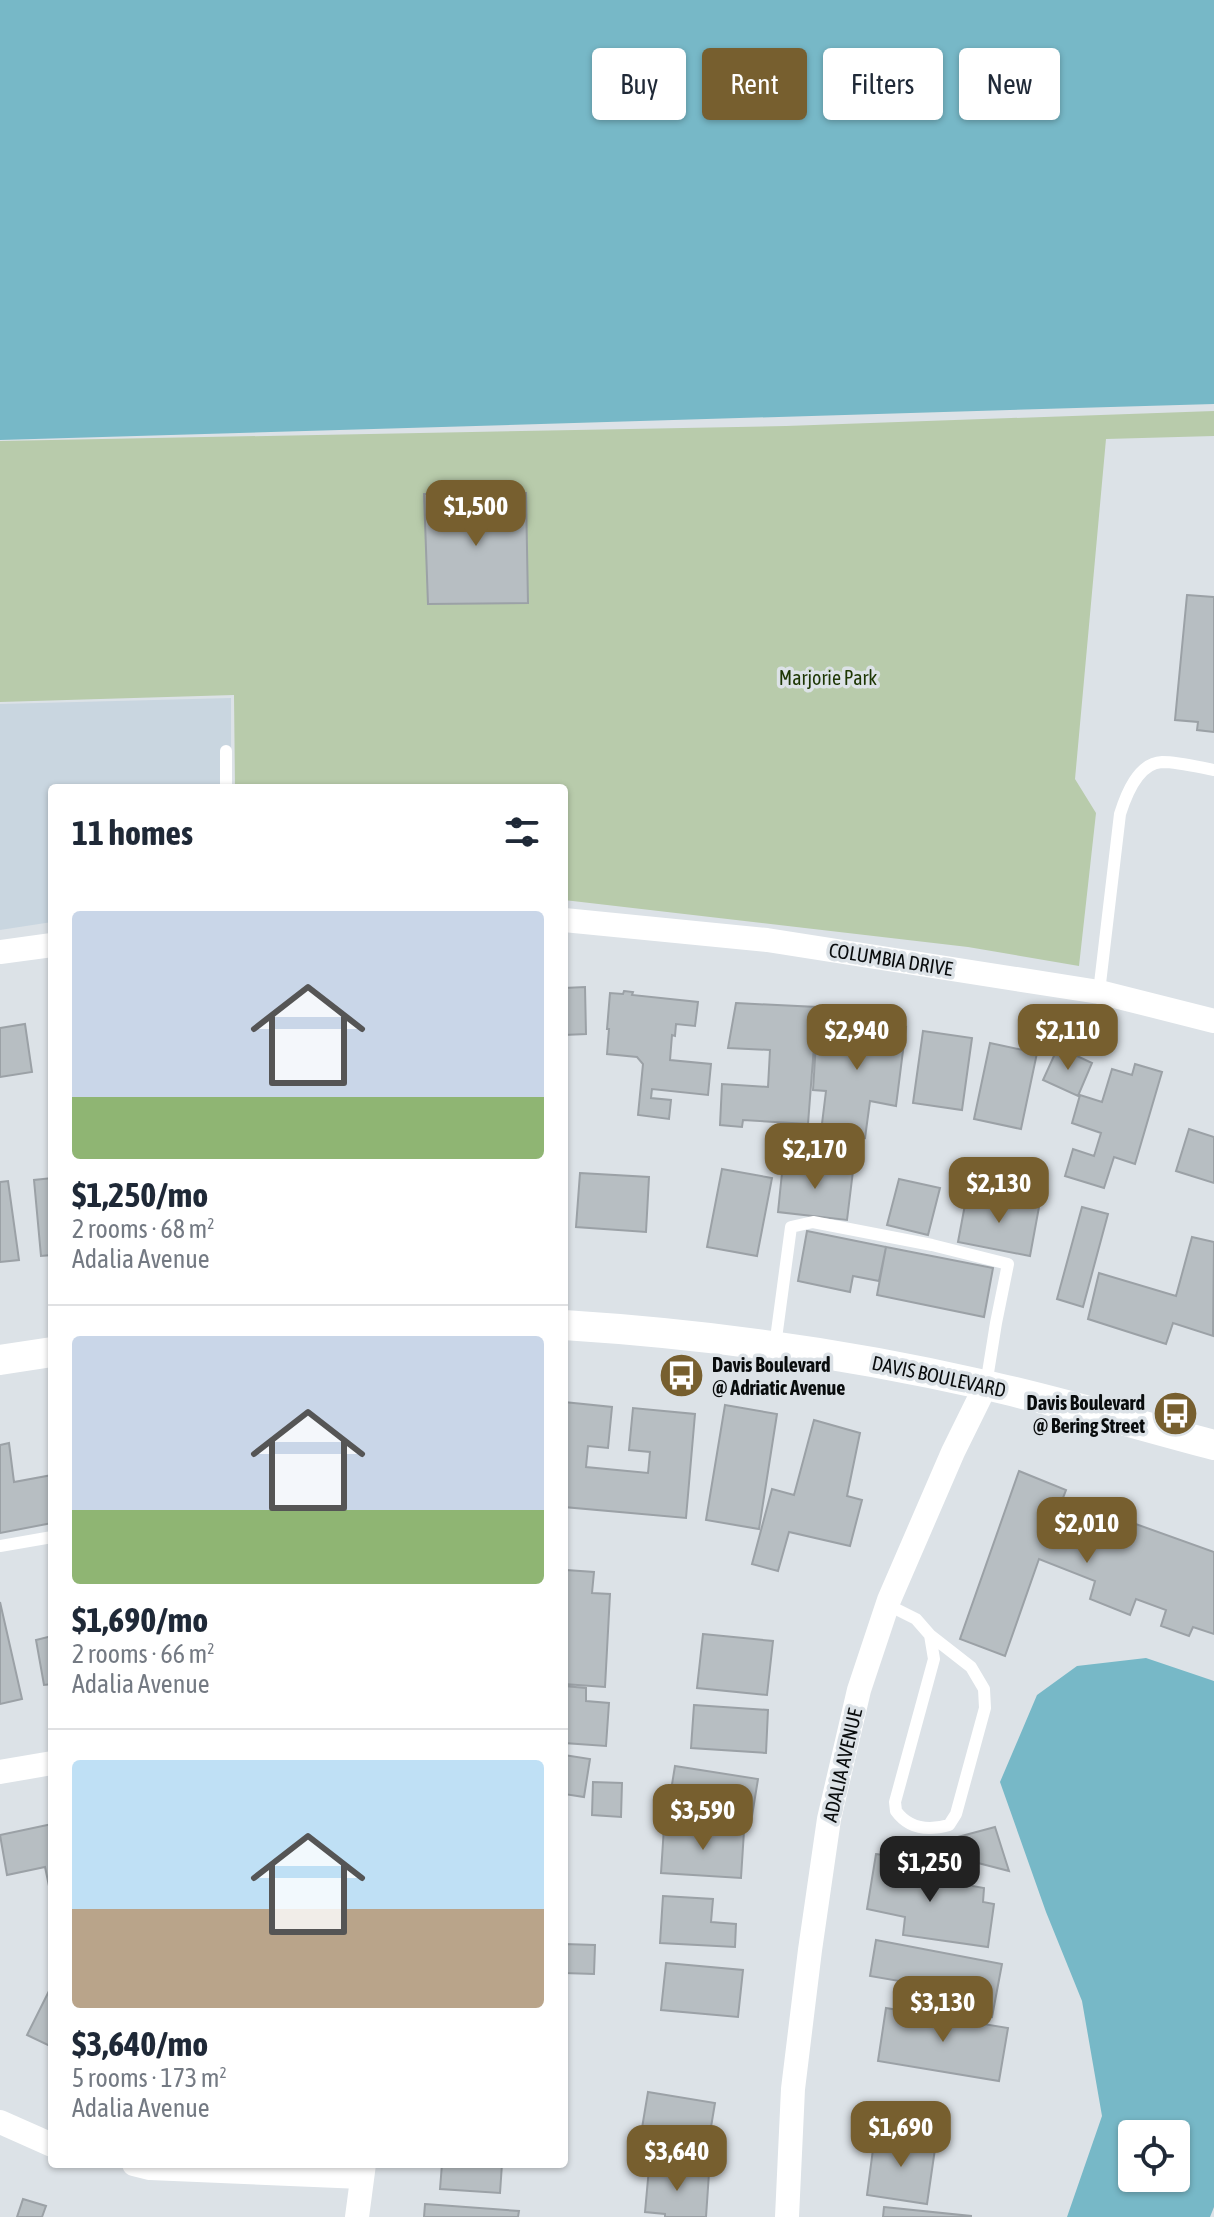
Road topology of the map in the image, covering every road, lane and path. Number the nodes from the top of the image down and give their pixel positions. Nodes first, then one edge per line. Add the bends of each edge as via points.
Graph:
1 (226, 751) dead end
2 (1214, 770) edge
3 (226, 784) edge
4 (568, 920) edge
5 (48, 946) edge
6 (0, 952) edge
7 (1099, 992) junction
8 (1214, 1021) edge
9 (568, 1325) edge
10 (775, 1346) junction
11 (48, 1353) edge
12 (0, 1360) edge
13 (986, 1385) junction
14 (1214, 1445) edge
15 (48, 1538) edge
16 (0, 1546) edge
17 (888, 1605) junction
18 (930, 1635) junction
19 (48, 1764) edge
20 (0, 1772) edge
21 (0, 2122) edge
22 (48, 2143) edge
23 (150, 2168) edge
24 (363, 2170) edge
25 (357, 2217) edge
26 (787, 2217) edge

1 - 3 lane
2 - 7 lane via 1159,762 1144,770 1127,791
4 - 7 street, COLUMBIA DRIVE via 767,940
5 - 6 street
7 - 8 street, COLUMBIA DRIVE
9 - 10 street, DAVIS BOULEVARD
10 - 13 street, DAVIS BOULEVARD
10 - 13 lane via 791,1227 813,1222 1008,1264
11 - 12 street
13 - 14 street, DAVIS BOULEVARD
13 - 17 street, ADALIA AVENUE
15 - 16 lane
17 - 18 lane via 916,1619
17 - 26 street, ADALIA AVENUE via 859,1690 829,1819 793,2089
18 - 18 lane via 934,1659 895,1802 907,1823 929,1829 953,1821 986,1698 971,1667
19 - 20 street
21 - 22 street
23 - 24 street
24 - 25 street

